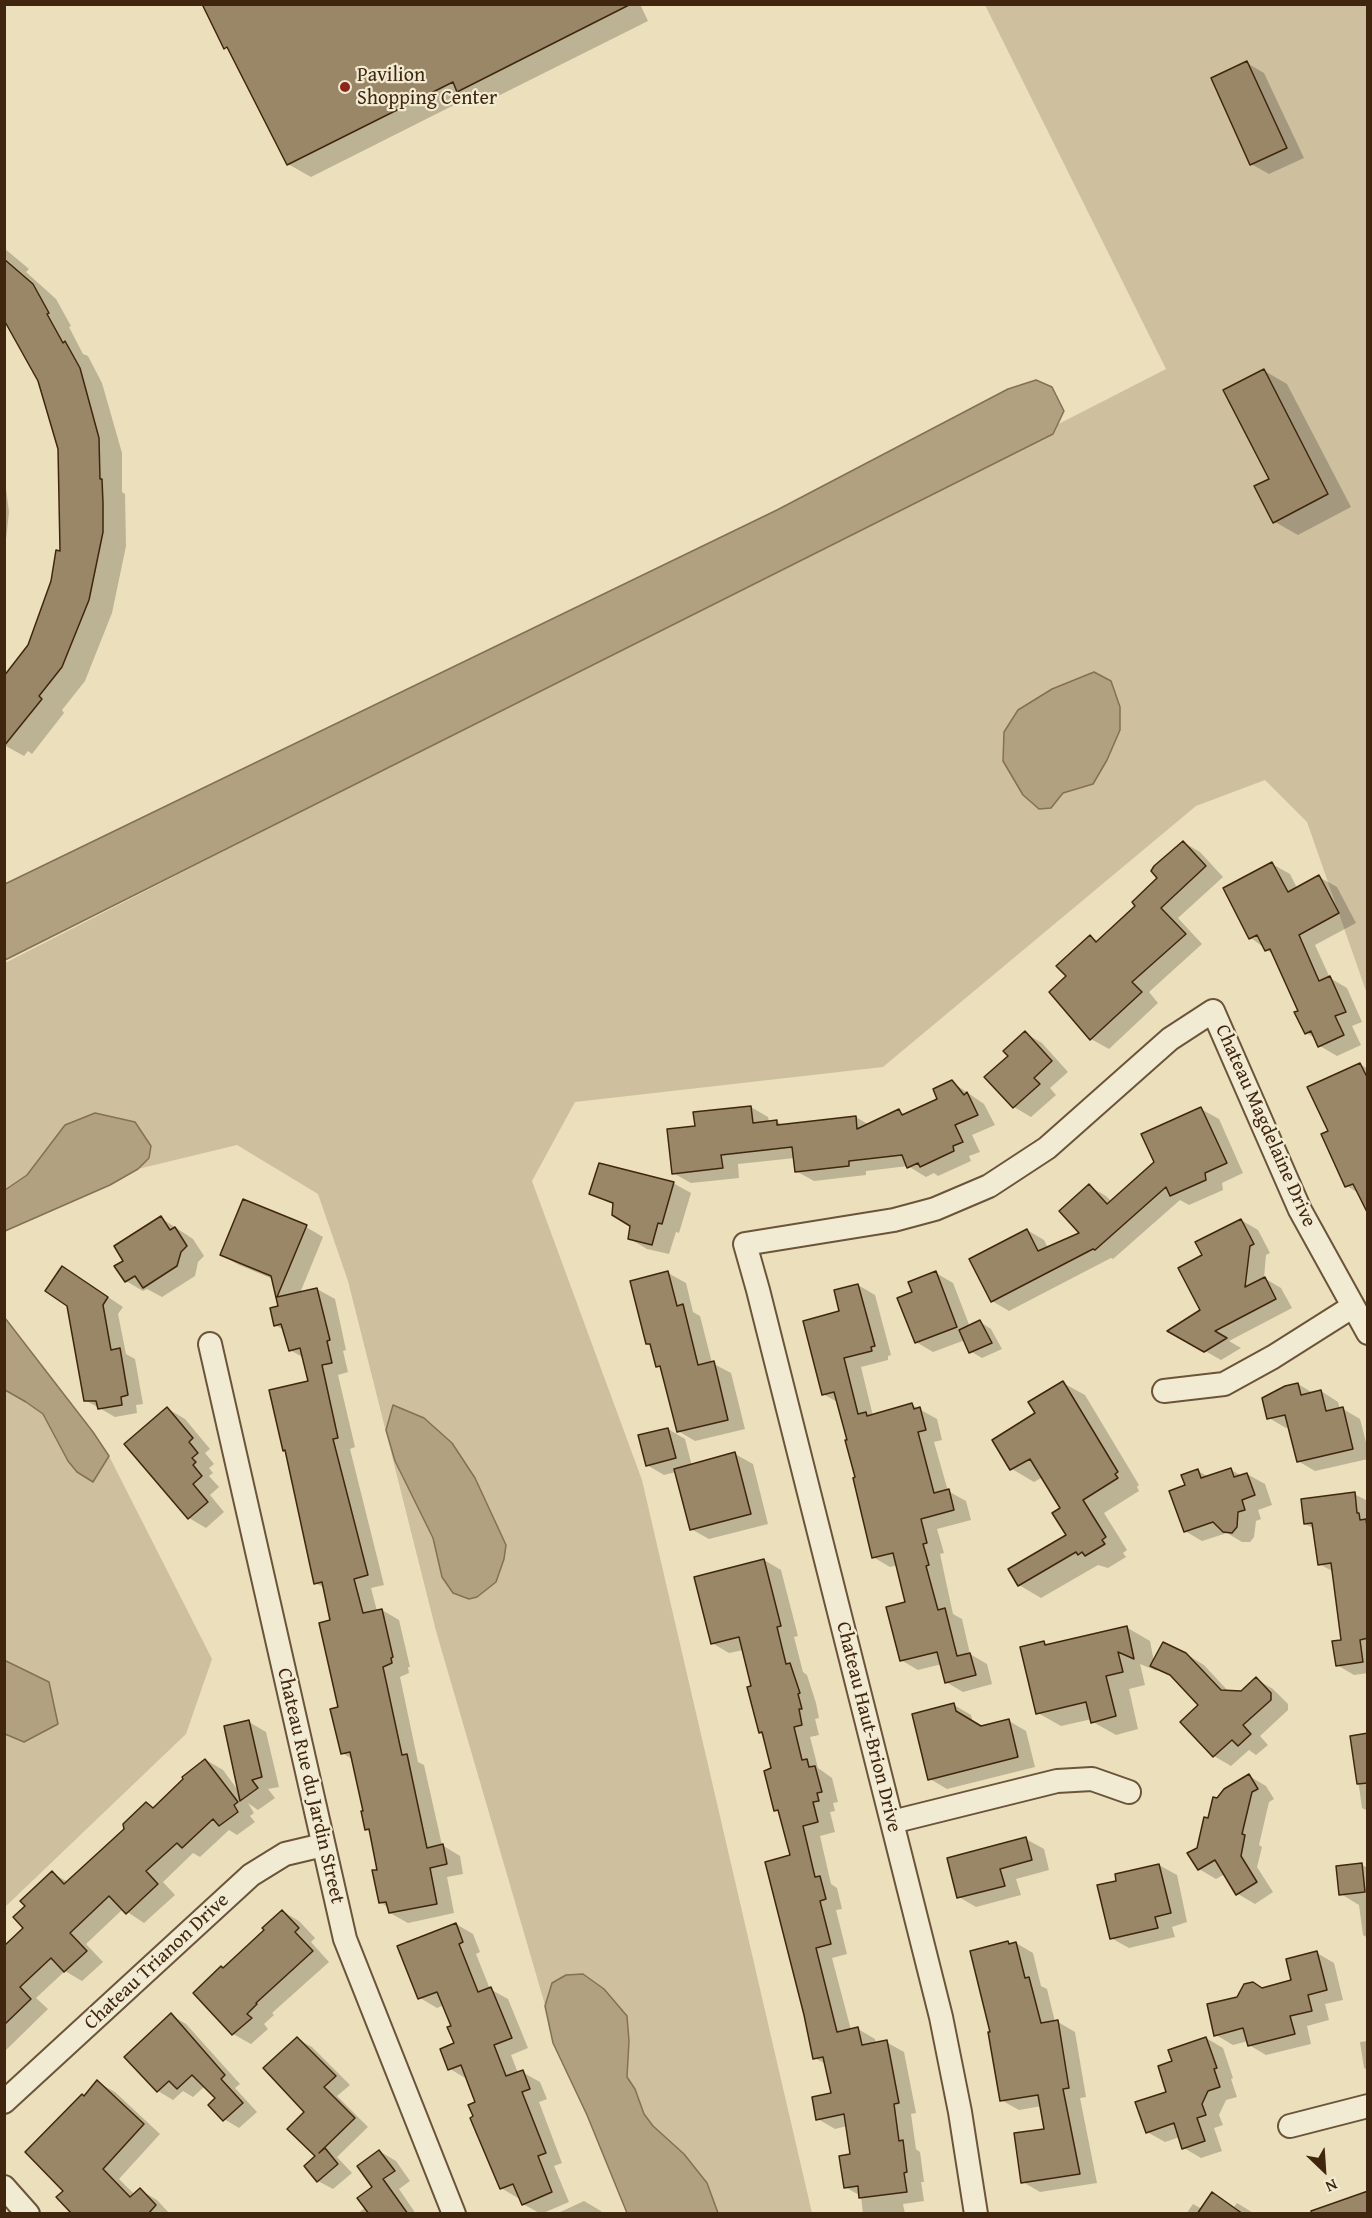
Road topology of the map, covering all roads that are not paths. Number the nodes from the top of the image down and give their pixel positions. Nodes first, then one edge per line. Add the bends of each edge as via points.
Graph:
1 (745, 1244) joint
2 (1352, 1307) junction
3 (1368, 1333) edge
4 (210, 1344) dead end
5 (1164, 1391) dead end
6 (1129, 1792) dead end
7 (892, 1822) junction
8 (323, 1845) junction
9 (4, 2102) edge
10 (1368, 2106) edge
11 (1290, 2126) dead end
12 (4, 2187) edge
13 (28, 2214) edge
14 (454, 2214) edge
15 (976, 2214) edge

1 - 2 street, Chateau Magdelaine Drive via 894,1220 935,1209 989,1186 1047,1148 1170,1039 1213,1011 1300,1210
1 - 7 street, Chateau Haut-Brion Drive
2 - 3 street, Chateau Magdelaine Drive
2 - 5 street via 1224,1384
4 - 8 street, Chateau Rue du Jardin Street
6 - 7 street via 1092,1779 1057,1781
7 - 15 street, Chateau Haut-Brion Drive via 941,2017
8 - 9 street, Chateau Trianon Drive via 285,1854 251,1875
8 - 14 street, Chateau Rue du Jardin Street via 345,1940
10 - 11 street
12 - 13 street

